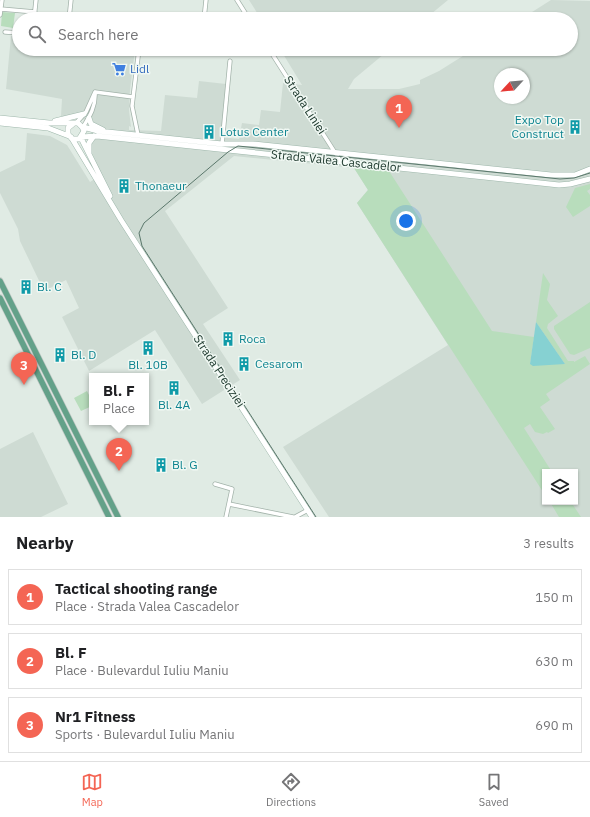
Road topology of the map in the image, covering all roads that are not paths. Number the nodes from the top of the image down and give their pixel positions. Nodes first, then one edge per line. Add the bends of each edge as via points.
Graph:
1 (2, 0) edge
2 (36, 0) edge
3 (72, 0) edge
4 (206, 0) edge
5 (237, 0) edge
6 (1, 9) edge
7 (35, 12) joint
8 (70, 12) edge
9 (205, 12) edge
10 (245, 12) edge
11 (0, 15) edge
12 (4, 32) dead end
13 (12, 33) edge
14 (138, 56) edge
15 (273, 56) edge
16 (230, 61) dead end
17 (133, 97) junction
18 (87, 116) junction
19 (0, 118) edge
20 (49, 123) junction
21 (74, 123) junction
22 (0, 124) edge
23 (83, 127) junction
24 (112, 133) junction
25 (138, 135) junction
26 (94, 136) junction
27 (70, 137) junction
28 (81, 137) junction
29 (222, 144) junction
30 (335, 152) junction
31 (90, 158) junction
32 (341, 162) junction
33 (453, 165) junction
34 (590, 169) edge
35 (500, 170) junction
36 (452, 173) junction
37 (499, 178) junction
38 (590, 179) edge
39 (111, 202) junction
40 (0, 281) edge
41 (0, 298) edge
42 (215, 484) dead end
43 (229, 504) junction
44 (308, 510) junction
45 (109, 517) edge
46 (118, 517) edge
47 (226, 517) edge
48 (294, 517) edge
49 (312, 517) edge

1 - 6 street
2 - 7 street
3 - 8 street
4 - 9 street
5 - 10 street
6 - 7 street
6 - 11 street
12 - 13 street
14 - 17 street
15 - 30 street, Strada Liniei
16 - 29 street
17 - 18 street via 95,92 94,105
17 - 25 street via 132,106
18 - 20 main road
18 - 21 street
18 - 23 street
18 - 24 main road via 92,125
19 - 20 main road
20 - 21 main road
21 - 23 main road
21 - 27 main road via 68,128
22 - 27 main road via 48,128
23 - 24 main road, Strada Valea Cascadelor
23 - 28 main road via 84,133
24 - 25 main road, Strada Valea Cascadelor
25 - 29 main road, Strada Valea Cascadelor
26 - 28 main road, Strada Valea Cascadelor
26 - 31 main road via 89,143
26 - 32 main road, Strada Valea Cascadelor
27 - 28 main road
27 - 39 main road, Strada Preciziei
28 - 31 main road, Strada Preciziei
29 - 30 main road, Strada Valea Cascadelor via 253,144
30 - 32 street, Strada Liniei
30 - 33 main road, Strada Valea Cascadelor
31 - 39 main road, Strada Preciziei
32 - 36 main road, Strada Valea Cascadelor
33 - 35 main road, Strada Valea Cascadelor
33 - 36 main road
34 - 35 main road, Strada Valea Cascadelor via 574,175 560,176
35 - 37 main road
36 - 37 main road, Strada Valea Cascadelor
37 - 38 main road, Strada Valea Cascadelor via 564,185
39 - 44 main road, Strada Preciziei
40 - 46 main road
41 - 45 main road
42 - 43 street via 232,489
43 - 47 street
43 - 48 street
44 - 48 street
44 - 49 main road, Strada Preciziei

